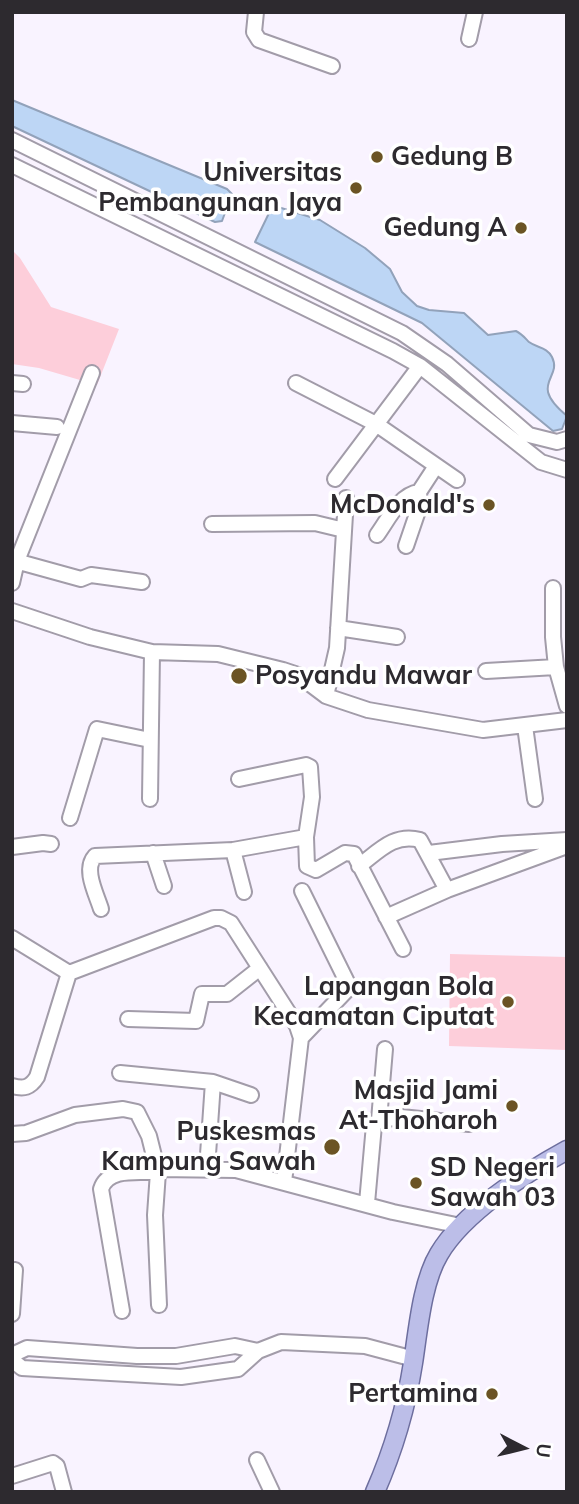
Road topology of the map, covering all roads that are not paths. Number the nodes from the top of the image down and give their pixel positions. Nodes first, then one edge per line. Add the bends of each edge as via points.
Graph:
1 (256, 12) edge
2 (475, 12) edge
3 (468, 39) dead end
4 (332, 66) dead end
5 (12, 140) edge
6 (12, 165) edge
7 (224, 246) junction
8 (215, 264) junction
9 (421, 366) junction
10 (92, 373) dead end
11 (296, 383) dead end
12 (376, 425) junction
13 (13, 427) edge
14 (57, 427) dead end
15 (567, 439) edge
16 (436, 466) junction
17 (567, 470) edge
18 (335, 479) dead end
19 (457, 480) dead end
20 (419, 492) junction
21 (346, 498) dead end
22 (212, 524) dead end
23 (344, 530) junction
24 (377, 535) dead end
25 (406, 546) dead end
26 (15, 560) edge
27 (142, 582) dead end
28 (12, 583) edge
29 (553, 588) dead end
30 (12, 611) edge
31 (338, 628) junction
32 (397, 637) dead end
33 (152, 652) junction
34 (556, 667) junction
35 (486, 671) dead end
36 (326, 696) junction
37 (567, 706) edge
38 (567, 720) edge
39 (525, 726) junction
40 (150, 740) junction
41 (239, 779) dead end
42 (150, 799) dead end
43 (535, 799) dead end
44 (70, 818) dead end
45 (306, 837) junction
46 (567, 840) edge
47 (51, 844) dead end
48 (486, 846) junction
49 (567, 846) edge
50 (12, 847) edge
51 (233, 850) junction
52 (153, 853) junction
53 (429, 853) junction
54 (359, 866) junction
55 (493, 872) junction
56 (164, 886) dead end
57 (447, 890) junction
58 (302, 891) dead end
59 (244, 892) dead end
60 (101, 909) dead end
61 (386, 917) junction
62 (12, 937) edge
63 (403, 949) dead end
64 (260, 968) junction
65 (69, 973) junction
66 (128, 1019) dead end
67 (302, 1038) junction
68 (385, 1049) dead end
69 (120, 1073) dead end
70 (213, 1082) junction
71 (12, 1086) edge
72 (251, 1095) dead end
73 (379, 1120) junction
74 (469, 1124) dead end
75 (12, 1133) edge
76 (567, 1150) edge
77 (207, 1169) junction
78 (158, 1170) junction
79 (284, 1182) junction
80 (367, 1203) junction
81 (461, 1226) junction
82 (15, 1270) dead end
83 (159, 1305) dead end
84 (121, 1311) dead end
85 (12, 1314) edge
86 (258, 1351) junction
87 (12, 1357) edge
88 (414, 1359) junction
89 (257, 1460) dead end
90 (12, 1476) edge
91 (64, 1492) edge
92 (272, 1492) edge
93 (375, 1492) edge

1 - 4 street via 254,32 260,40
2 - 3 street
5 - 7 street
6 - 8 street
7 - 8 street
7 - 15 street via 402,333 447,364 529,435 550,441
8 - 9 street
9 - 12 street
9 - 17 street via 541,463
10 - 26 street
11 - 12 street
12 - 16 street
12 - 18 street
13 - 14 street
16 - 19 street
16 - 20 street
20 - 24 street via 404,498
20 - 25 street via 420,505
21 - 23 street
22 - 23 street via 315,523
23 - 31 street
26 - 27 street via 81,579 91,575
26 - 28 street
29 - 34 street
30 - 33 street
31 - 32 street
31 - 36 street
33 - 36 street via 218,654 283,670
33 - 40 street
34 - 35 street
34 - 37 street
36 - 39 street via 368,710 483,730
38 - 39 street
39 - 43 street
40 - 42 street
40 - 44 street via 96,730
41 - 45 street via 308,766 312,797
45 - 51 street
45 - 54 street via 311,869 345,853 354,854
46 - 48 street
47 - 50 street
48 - 53 street
48 - 55 street
49 - 55 street
51 - 52 street
51 - 59 street
52 - 56 street
52 - 60 street via 95,856 89,862
53 - 54 street via 420,840 397,839
53 - 57 street
54 - 61 street
55 - 57 street
57 - 61 street
58 - 67 street via 348,984
61 - 63 street
62 - 65 street
64 - 65 street via 231,923 214,918
64 - 66 street via 227,994 202,994 196,1021
64 - 67 street
65 - 71 street via 37,1077 28,1087
67 - 79 street
68 - 73 street
69 - 70 street
70 - 72 street
70 - 77 street
73 - 74 street via 401,1117
73 - 80 street via 374,1125
75 - 78 street via 26,1133 75,1115 132,1110 149,1136
76 - 81 main road via 508,1186
77 - 78 street
77 - 79 street via 236,1170
78 - 83 street
78 - 84 street via 113,1174 103,1182
79 - 80 street
80 - 81 street
81 - 88 main road via 438,1255 428,1282
82 - 85 street
86 - 87 street via 235,1346 176,1356 136,1356 27,1348
86 - 87 street via 239,1368 181,1377 22,1368
86 - 88 street via 281,1342 365,1346
88 - 93 main road via 399,1427
89 - 92 street
90 - 91 street via 53,1463

